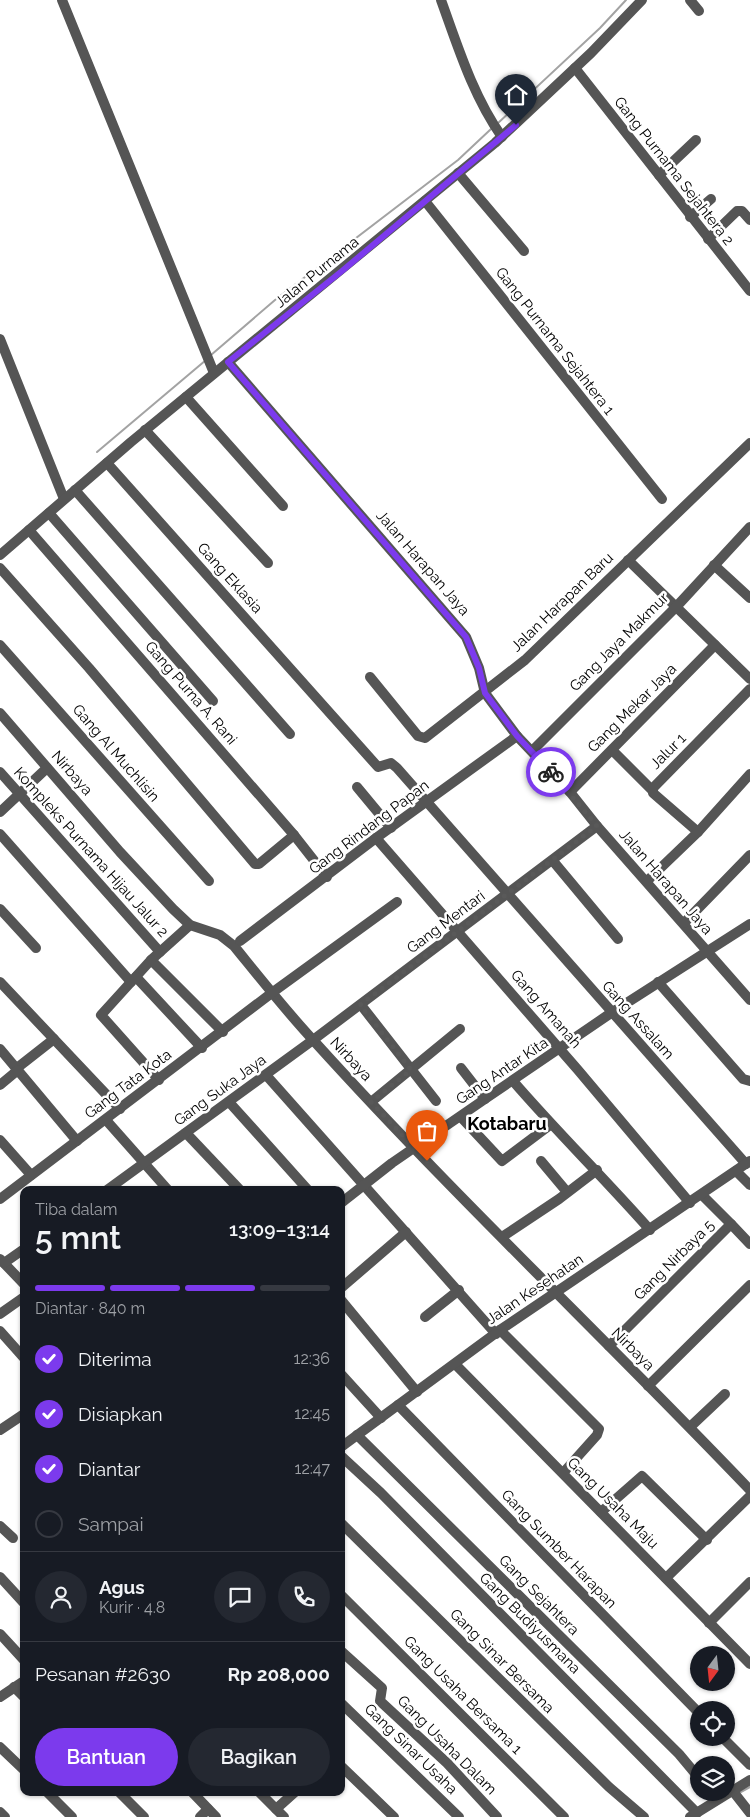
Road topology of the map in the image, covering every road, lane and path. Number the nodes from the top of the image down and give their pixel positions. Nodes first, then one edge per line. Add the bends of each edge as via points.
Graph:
1 (62, 0) edge
2 (441, 0) edge
3 (642, 0) edge
4 (690, 0) edge
5 (699, 11) dead end
6 (575, 68) junction
7 (502, 137) junction
8 (696, 140) dead end
9 (458, 173) junction
10 (659, 175) junction
11 (711, 199) dead end
12 (424, 201) junction
13 (690, 217) junction
14 (750, 220) edge
15 (708, 239) junction
16 (524, 250) dead end
17 (750, 292) edge
18 (0, 339) edge
19 (228, 362) junction
20 (214, 373) junction
21 (186, 397) junction
22 (145, 430) junction
23 (750, 443) edge
24 (107, 462) junction
25 (75, 490) junction
26 (64, 499) junction
27 (662, 499) dead end
28 (283, 506) dead end
29 (49, 513) junction
30 (750, 527) edge
31 (29, 530) junction
32 (0, 555) edge
33 (628, 560) junction
34 (268, 563) dead end
35 (714, 565) junction
36 (0, 568) edge
37 (750, 598) edge
38 (677, 606) junction
39 (0, 645) edge
40 (715, 645) junction
41 (370, 677) dead end
42 (750, 679) edge
43 (750, 689) edge
44 (485, 693) junction
45 (213, 701) dead end
46 (0, 712) edge
47 (290, 734) dead end
48 (517, 736) junction
49 (612, 750) junction
50 (532, 751) junction
51 (47, 768) junction
52 (0, 772) edge
53 (750, 774) edge
54 (358, 787) dead end
55 (653, 791) junction
56 (570, 792) junction
57 (19, 794) junction
58 (427, 802) junction
59 (0, 812) edge
60 (597, 826) junction
61 (391, 828) junction
62 (698, 832) junction
63 (0, 834) edge
64 (294, 835) junction
65 (376, 838) junction
66 (750, 855) edge
67 (552, 861) junction
68 (327, 878) junction
69 (209, 881) dead end
70 (647, 881) junction
71 (508, 895) junction
72 (397, 902) dead end
73 (0, 909) edge
74 (684, 923) junction
75 (750, 924) edge
76 (190, 925) junction
77 (459, 932) junction
78 (618, 939) dead end
79 (237, 944) junction
80 (36, 948) dead end
81 (160, 952) junction
82 (706, 952) junction
83 (151, 960) junction
84 (134, 979) junction
85 (0, 982) edge
86 (658, 982) junction
87 (273, 992) junction
88 (750, 1000) edge
89 (360, 1005) junction
90 (611, 1013) junction
91 (460, 1029) dead end
92 (222, 1032) junction
93 (54, 1039) junction
94 (313, 1040) junction
95 (202, 1048) junction
96 (0, 1049) edge
97 (560, 1049) junction
98 (461, 1068) dead end
99 (18, 1069) junction
100 (411, 1070) junction
101 (266, 1075) junction
102 (159, 1080) junction
103 (513, 1081) junction
104 (750, 1081) edge
105 (0, 1085) edge
106 (485, 1099) junction
107 (436, 1101) dead end
108 (229, 1102) junction
109 (371, 1102) junction
110 (120, 1109) junction
111 (461, 1117) junction
112 (106, 1120) junction
113 (550, 1124) junction
114 (186, 1133) junction
115 (0, 1140) edge
116 (77, 1141) junction
117 (415, 1148) junction
118 (541, 1161) dead end
119 (145, 1163) junction
120 (748, 1163) edge
121 (597, 1170) junction
122 (736, 1171) junction
123 (31, 1175) junction
124 (750, 1185) edge
125 (113, 1186) edge
126 (165, 1186) edge
127 (236, 1186) edge
128 (304, 1186) edge
129 (365, 1186) junction
130 (568, 1192) junction
131 (2, 1194) edge
132 (702, 1195) junction
133 (345, 1200) edge
134 (690, 1203) junction
135 (731, 1224) junction
136 (650, 1230) junction
137 (406, 1232) junction
138 (502, 1237) junction
139 (750, 1244) edge
140 (20, 1251) edge
141 (2, 1261) edge
142 (20, 1280) edge
143 (345, 1285) edge
144 (750, 1285) edge
145 (459, 1290) junction
146 (556, 1292) junction
147 (20, 1300) edge
148 (345, 1305) edge
149 (0, 1314) edge
150 (425, 1317) dead end
151 (0, 1332) edge
152 (498, 1332) junction
153 (609, 1346) junction
154 (20, 1354) edge
155 (455, 1364) junction
156 (345, 1378) edge
157 (648, 1386) junction
158 (416, 1392) junction
159 (725, 1394) dead end
160 (398, 1405) junction
161 (20, 1417) edge
162 (381, 1418) junction
163 (690, 1428) junction
164 (0, 1430) edge
165 (357, 1435) junction
166 (345, 1444) edge
167 (345, 1460) edge
168 (563, 1473) junction
169 (750, 1490) edge
170 (750, 1496) edge
171 (601, 1512) junction
172 (0, 1526) edge
173 (345, 1527) edge
174 (13, 1538) dead end
175 (707, 1540) junction
176 (0, 1577) edge
177 (666, 1578) junction
178 (750, 1582) edge
179 (20, 1599) edge
180 (345, 1600) edge
181 (709, 1623) junction
182 (0, 1634) edge
183 (345, 1655) edge
184 (20, 1656) edge
185 (750, 1664) edge
186 (20, 1683) edge
187 (14, 1687) junction
188 (20, 1693) edge
189 (0, 1697) edge
190 (690, 1704) edge
191 (345, 1707) edge
192 (731, 1746) edge
193 (0, 1747) edge
194 (750, 1765) edge
195 (20, 1766) edge
196 (690, 1768) edge
197 (345, 1770) edge
198 (750, 1780) edge
199 (735, 1788) edge
200 (735, 1794) edge
201 (51, 1796) edge
202 (123, 1796) edge
203 (196, 1796) edge
204 (263, 1796) edge
205 (292, 1796) edge
206 (708, 1801) edge
207 (208, 1809) junction
208 (0, 1812) edge
209 (280, 1813) edge
210 (750, 1813) edge
211 (693, 1815) edge
212 (5, 1817) edge
213 (72, 1817) edge
214 (144, 1817) edge
215 (200, 1817) edge
216 (216, 1817) edge
217 (394, 1817) edge
218 (459, 1817) edge
219 (498, 1817) edge
220 (564, 1817) edge
221 (644, 1817) edge

1 - 20 street
2 - 7 street via 468,75 489,119
3 - 6 street, Jalan Purnama
4 - 5 street
6 - 7 street, Jalan Purnama
6 - 10 street, Gang Purnama Sejahtera 2
7 - 9 street, Jalan Purnama
8 - 10 street
9 - 12 street, Jalan Purnama
9 - 16 street
10 - 13 street, Gang Purnama Sejahtera 2
11 - 13 street
12 - 19 street, Jalan Purnama
12 - 27 street, Gang Purnama Sejahtera 1
13 - 15 street, Gang Purnama Sejahtera 2
14 - 15 street via 742,211 737,211
15 - 17 street, Gang Purnama Sejahtera 2
18 - 26 street
19 - 20 street, Jalan Purnama
19 - 44 street, Jalan Harapan Jaya via 466,637
20 - 21 street, Jalan Purnama
21 - 22 street, Jalan Purnama
21 - 28 street
22 - 24 street, Jalan Purnama
22 - 34 street
23 - 33 street, Jalan Harapan Baru
24 - 25 street, Jalan Purnama
24 - 58 street, Gang Eklasia via 331,712 375,766 393,764
25 - 26 street, Jalan Purnama
25 - 47 street
26 - 29 street, Jalan Purnama
29 - 31 street, Jalan Purnama
29 - 45 street
30 - 35 street, Gang Jaya Makmur
31 - 32 street, Jalan Purnama
31 - 64 street, Gang Purna A. Rani
33 - 38 street
33 - 44 street, Jalan Harapan Baru via 525,660
35 - 37 street
35 - 38 street, Gang Jaya Makmur
36 - 64 street via 107,688 255,864
38 - 40 street
38 - 50 street, Gang Jaya Makmur
39 - 69 street, Gang Al Muchlisin
40 - 42 street
40 - 49 street, Gang Mekar Jaya
41 - 44 street, Jalan Harapan Baru via 422,738
43 - 55 street, Jalur 1 via 655,785
44 - 48 street, Jalan Harapan Jaya
46 - 51 street, Nirbaya
48 - 50 street, Jalan Harapan Jaya
48 - 58 street, Gang Rindang Papan
49 - 55 street
49 - 56 street, Gang Mekar Jaya
50 - 56 street, Jalan Harapan Jaya
51 - 57 street
51 - 76 street, Nirbaya
52 - 57 street, Kompleks Purnama Hijau Jalur 2
53 - 62 street
54 - 61 street
55 - 62 street, Jalur 1 via 662,803
56 - 60 street, Jalan Harapan Jaya
57 - 59 street
57 - 81 street, Kompleks Purnama Hijau Jalur 2
58 - 61 street, Gang Rindang Papan
58 - 71 street, Gang Assalam
60 - 67 street, Gang Mentari
60 - 70 street, Jalan Harapan Jaya
61 - 65 street, Gang Rindang Papan
62 - 70 street
63 - 84 street
64 - 68 street, Gang Purna A. Rani
65 - 68 street, Gang Rindang Papan
65 - 77 street, Gang Amanah
66 - 74 street
67 - 71 street, Gang Mentari
67 - 78 street
68 - 79 street, Gang Rindang Papan
70 - 74 street, Jalan Harapan Jaya
71 - 77 street, Gang Mentari
71 - 90 street, Gang Assalam
72 - 87 street, Gang Tata Kota
73 - 80 street
74 - 82 street, Jalan Harapan Jaya
75 - 82 street, Gang Antar Kita
76 - 79 street, Nirbaya
76 - 81 street
77 - 89 street, Gang Mentari
77 - 97 street, Gang Amanah
79 - 87 street, Nirbaya
81 - 83 street
82 - 86 street, Gang Antar Kita
82 - 88 street, Jalan Harapan Jaya
83 - 84 street
83 - 92 street
84 - 95 street
84 - 102 street via 102,1015
85 - 93 street
86 - 90 street, Gang Antar Kita
86 - 104 street via 743,1079
87 - 92 street, Gang Tata Kota
87 - 94 street, Nirbaya
89 - 94 street, Gang Mentari
89 - 100 street
90 - 97 street, Gang Antar Kita
90 - 120 street, Gang Assalam
91 - 100 street
92 - 95 street, Gang Tata Kota
93 - 99 street
93 - 110 street
94 - 101 street, Gang Suka Jaya
94 - 109 street, Nirbaya
95 - 102 street, Gang Tata Kota
96 - 99 street
97 - 103 street, Gang Antar Kita
97 - 134 street, Gang Amanah
98 - 106 street
99 - 105 street
99 - 116 street
100 - 107 street
100 - 109 street
101 - 108 street, Gang Suka Jaya
101 - 129 street
102 - 110 street, Gang Tata Kota
103 - 106 street, Gang Antar Kita
103 - 113 street
106 - 111 street, Gang Antar Kita
108 - 114 street, Gang Suka Jaya
108 - 128 street
109 - 117 street, Nirbaya
110 - 112 street, Gang Tata Kota
111 - 113 street via 502,1162
111 - 117 street, Gang Antar Kita
112 - 116 street, Gang Tata Kota
112 - 119 street
113 - 121 street
114 - 119 street, Gang Suka Jaya
114 - 127 street
115 - 123 street
116 - 123 street, Gang Tata Kota
117 - 129 street, Gang Antar Kita
117 - 138 street, Nirbaya
118 - 130 street
119 - 125 street, Gang Suka Jaya
119 - 126 street
120 - 122 street, Jalan Kesehatan
121 - 130 street
121 - 136 street
122 - 124 street
122 - 132 street, Jalan Kesehatan
123 - 131 street, Gang Tata Kota
129 - 133 street, Gang Antar Kita
129 - 137 street
130 - 138 street
132 - 134 street, Jalan Kesehatan
132 - 135 street, Gang Nirbaya 5
134 - 136 street, Jalan Kesehatan
135 - 139 street
135 - 153 street, Gang Nirbaya 5
136 - 146 street, Jalan Kesehatan
137 - 143 street
137 - 145 street
138 - 146 street, Nirbaya
140 - 141 street
141 - 142 street
144 - 157 street
145 - 150 street
145 - 152 street
146 - 152 street, Jalan Kesehatan
146 - 153 street, Nirbaya
147 - 149 street
148 - 158 street
151 - 154 street
152 - 155 street, Jalan Kesehatan
152 - 168 street via 599,1428 597,1435
153 - 157 street, Nirbaya
155 - 158 street, Jalan Kesehatan
155 - 168 street, Gang Usaha Maju
156 - 162 street
157 - 163 street, Nirbaya
158 - 160 street, Jalan Kesehatan
159 - 163 street
160 - 162 street, Jalan Kesehatan
160 - 190 street, Gang Sumber Harapan
161 - 164 street
162 - 165 street, Jalan Kesehatan
163 - 169 street, Nirbaya
165 - 166 street, Jalan Kesehatan
165 - 196 street, Gang Sejahtera
167 - 211 street, Gang Budiyusmana
168 - 171 street, Gang Usaha Maju
170 - 175 street
171 - 175 street via 642,1476
171 - 177 street, Gang Usaha Maju
172 - 174 street
173 - 221 street, Gang Sinar Bersama via 609,1787
175 - 177 street
176 - 179 street
177 - 181 street, Gang Usaha Maju
178 - 181 street
180 - 220 street, Gang Usaha Bersama 1
181 - 185 street, Gang Usaha Maju
182 - 184 street
183 - 219 street, Gang Usaha Dalam via 382,1688 380,1701 447,1763
186 - 187 street
187 - 188 street
187 - 189 street
191 - 218 street, Gang Sinar Usaha
192 - 194 street
193 - 195 street
197 - 217 street
198 - 199 street
200 - 210 street
201 - 213 street
202 - 214 street
203 - 207 street
204 - 209 street
205 - 209 street
206 - 211 street
207 - 215 street
207 - 216 street
208 - 212 street

